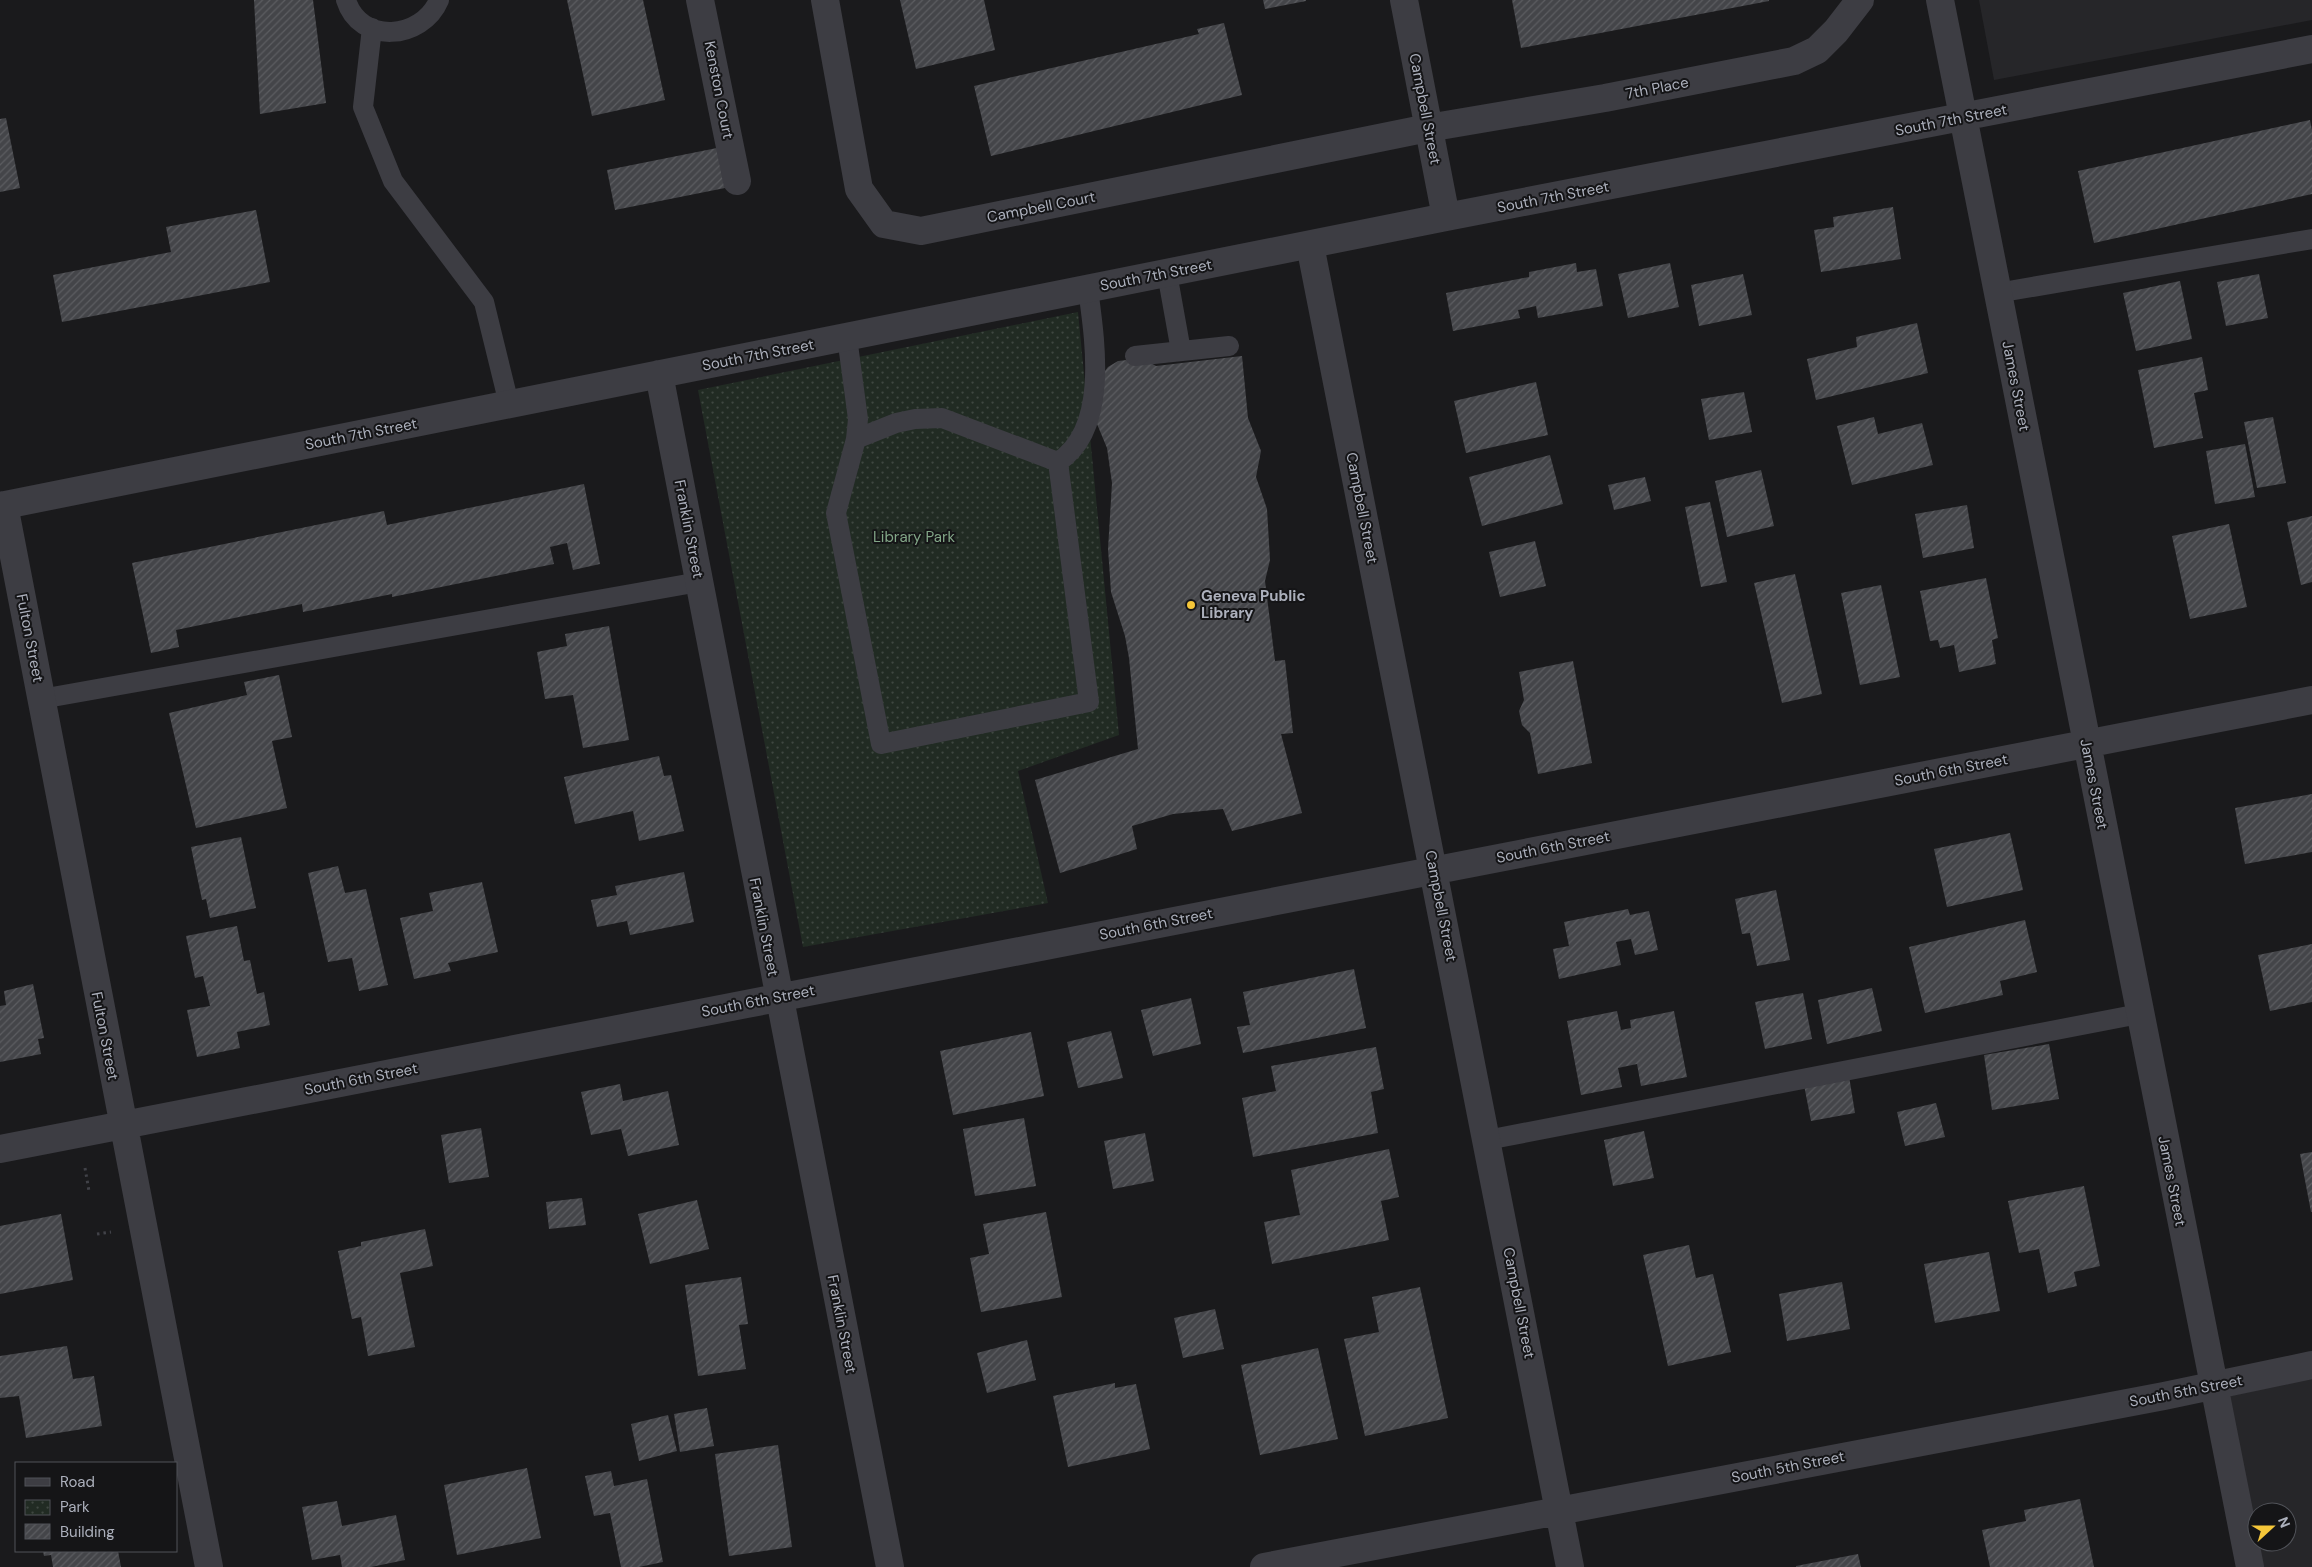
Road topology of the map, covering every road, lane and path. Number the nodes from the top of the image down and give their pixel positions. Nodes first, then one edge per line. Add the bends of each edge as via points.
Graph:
1 (346, 0) edge
2 (439, 0) edge
3 (700, 0) edge
4 (824, 0) edge
5 (1404, 0) edge
6 (1860, 0) edge
7 (1940, 0) edge
8 (372, 28) junction
9 (2312, 49) edge
10 (1963, 118) junction
11 (1428, 128) junction
12 (737, 181) dead end
13 (1446, 217) junction
14 (2312, 239) edge
15 (1310, 245) junction
16 (1167, 273) junction
17 (1088, 289) junction
18 (1998, 293) junction
19 (847, 337) junction
20 (1229, 346) dead end
21 (1181, 351) junction
22 (1136, 356) dead end
23 (659, 374) junction
24 (509, 404) junction
25 (856, 438) junction
26 (1058, 462) junction
27 (2, 505) edge
28 (699, 582) junction
29 (41, 699) junction
30 (2312, 700) edge
31 (2086, 744) junction
32 (1434, 870) junction
33 (778, 997) junction
34 (2139, 1014) junction
35 (122, 1125) junction
36 (1487, 1140) junction
37 (0, 1149) edge
38 (84, 1166) dead end
39 (90, 1191) dead end
40 (2312, 1365) edge
41 (2213, 1386) junction
42 (1560, 1510) junction
43 (209, 1567) edge
44 (890, 1567) edge
45 (1264, 1567) edge
46 (1570, 1567) edge
47 (2250, 1567) edge

1 - 8 lane via 358,19
2 - 8 lane via 430,16 418,26 403,32 387,33
3 - 12 street, Kenston Court
4 - 11 street, Campbell Court via 859,189 884,224 922,231
5 - 11 street, Campbell Street
6 - 11 street, 7th Place via 1817,50 1794,61
7 - 10 street, James Street
8 - 24 lane via 363,107 393,181 484,302
9 - 10 street, South 7th Street
10 - 13 street, South 7th Street
10 - 18 street, James Street
11 - 13 street, Campbell Street
13 - 15 street, South 7th Street
14 - 18 lane
15 - 16 street, South 7th Street
15 - 32 street, Campbell Street
16 - 17 street, South 7th Street
16 - 21 lane
17 - 19 street, South 7th Street
17 - 26 lane via 1096,346 1090,408 1079,444
18 - 31 street, James Street
19 - 23 street, South 7th Street
19 - 25 lane via 858,419
20 - 21 lane
21 - 22 lane
23 - 24 street, South 7th Street
23 - 28 street, Franklin Street
24 - 27 street, South 7th Street
25 - 26 lane via 896,423 942,418
25 - 26 lane via 836,513 881,744 1088,702
27 - 29 street, Fulton Street
28 - 29 lane
28 - 33 street, Franklin Street
29 - 35 street, Fulton Street
30 - 31 street, South 6th Street
31 - 32 street, South 6th Street
31 - 34 street, James Street
32 - 33 street, South 6th Street
32 - 36 street, Campbell Street
33 - 35 street, South 6th Street
33 - 44 street, Franklin Street
34 - 36 lane
34 - 41 street, James Street
35 - 37 street, South 6th Street
35 - 43 street, Fulton Street
36 - 42 street, Campbell Street
38 - 39 path
40 - 41 street, South 5th Street
41 - 42 street, South 5th Street
41 - 47 street, James Street
42 - 45 street, South 5th Street
42 - 46 street, Campbell Street

